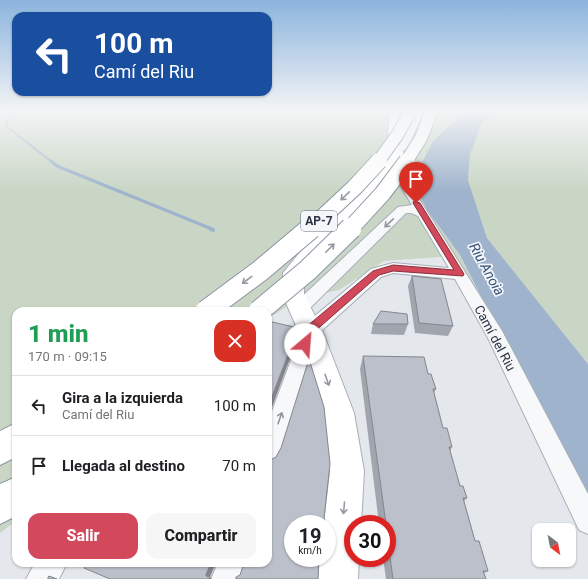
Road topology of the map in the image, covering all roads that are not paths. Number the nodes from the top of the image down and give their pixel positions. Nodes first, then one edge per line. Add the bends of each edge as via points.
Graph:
1 (396, 137) edge
2 (396, 137) edge
3 (405, 137) edge
4 (421, 137) edge
5 (396, 152) junction
6 (422, 213) junction
7 (460, 274) junction
8 (211, 307) edge
9 (264, 307) edge
10 (305, 319) junction
11 (272, 440) edge
12 (12, 442) edge
13 (0, 449) edge
14 (12, 497) edge
15 (0, 506) edge
16 (588, 521) edge
17 (50, 567) edge
18 (230, 567) edge
19 (41, 579) edge
20 (226, 579) edge
21 (338, 579) edge

1 - 5 main road
2 -> 8 main road, AP-7, bridge via 350,191 290,247
3 - 5 street
9 -> 4 main road, AP-7, bridge via 306,272 356,223 396,177
5 - 6 street, Camí del Riu
5 - 10 main road via 364,195 320,240 293,273 293,294
6 - 7 street, Camí del Riu
6 -> 10 street via 412,209 402,210
7 - 10 street via 393,268 376,273
7 - 16 street, Camí del Riu via 496,336
11 -> 10 street
10 -> 21 main road via 339,413 347,471
12 - 13 main road
14 - 15 main road
17 - 19 street
18 - 20 street

